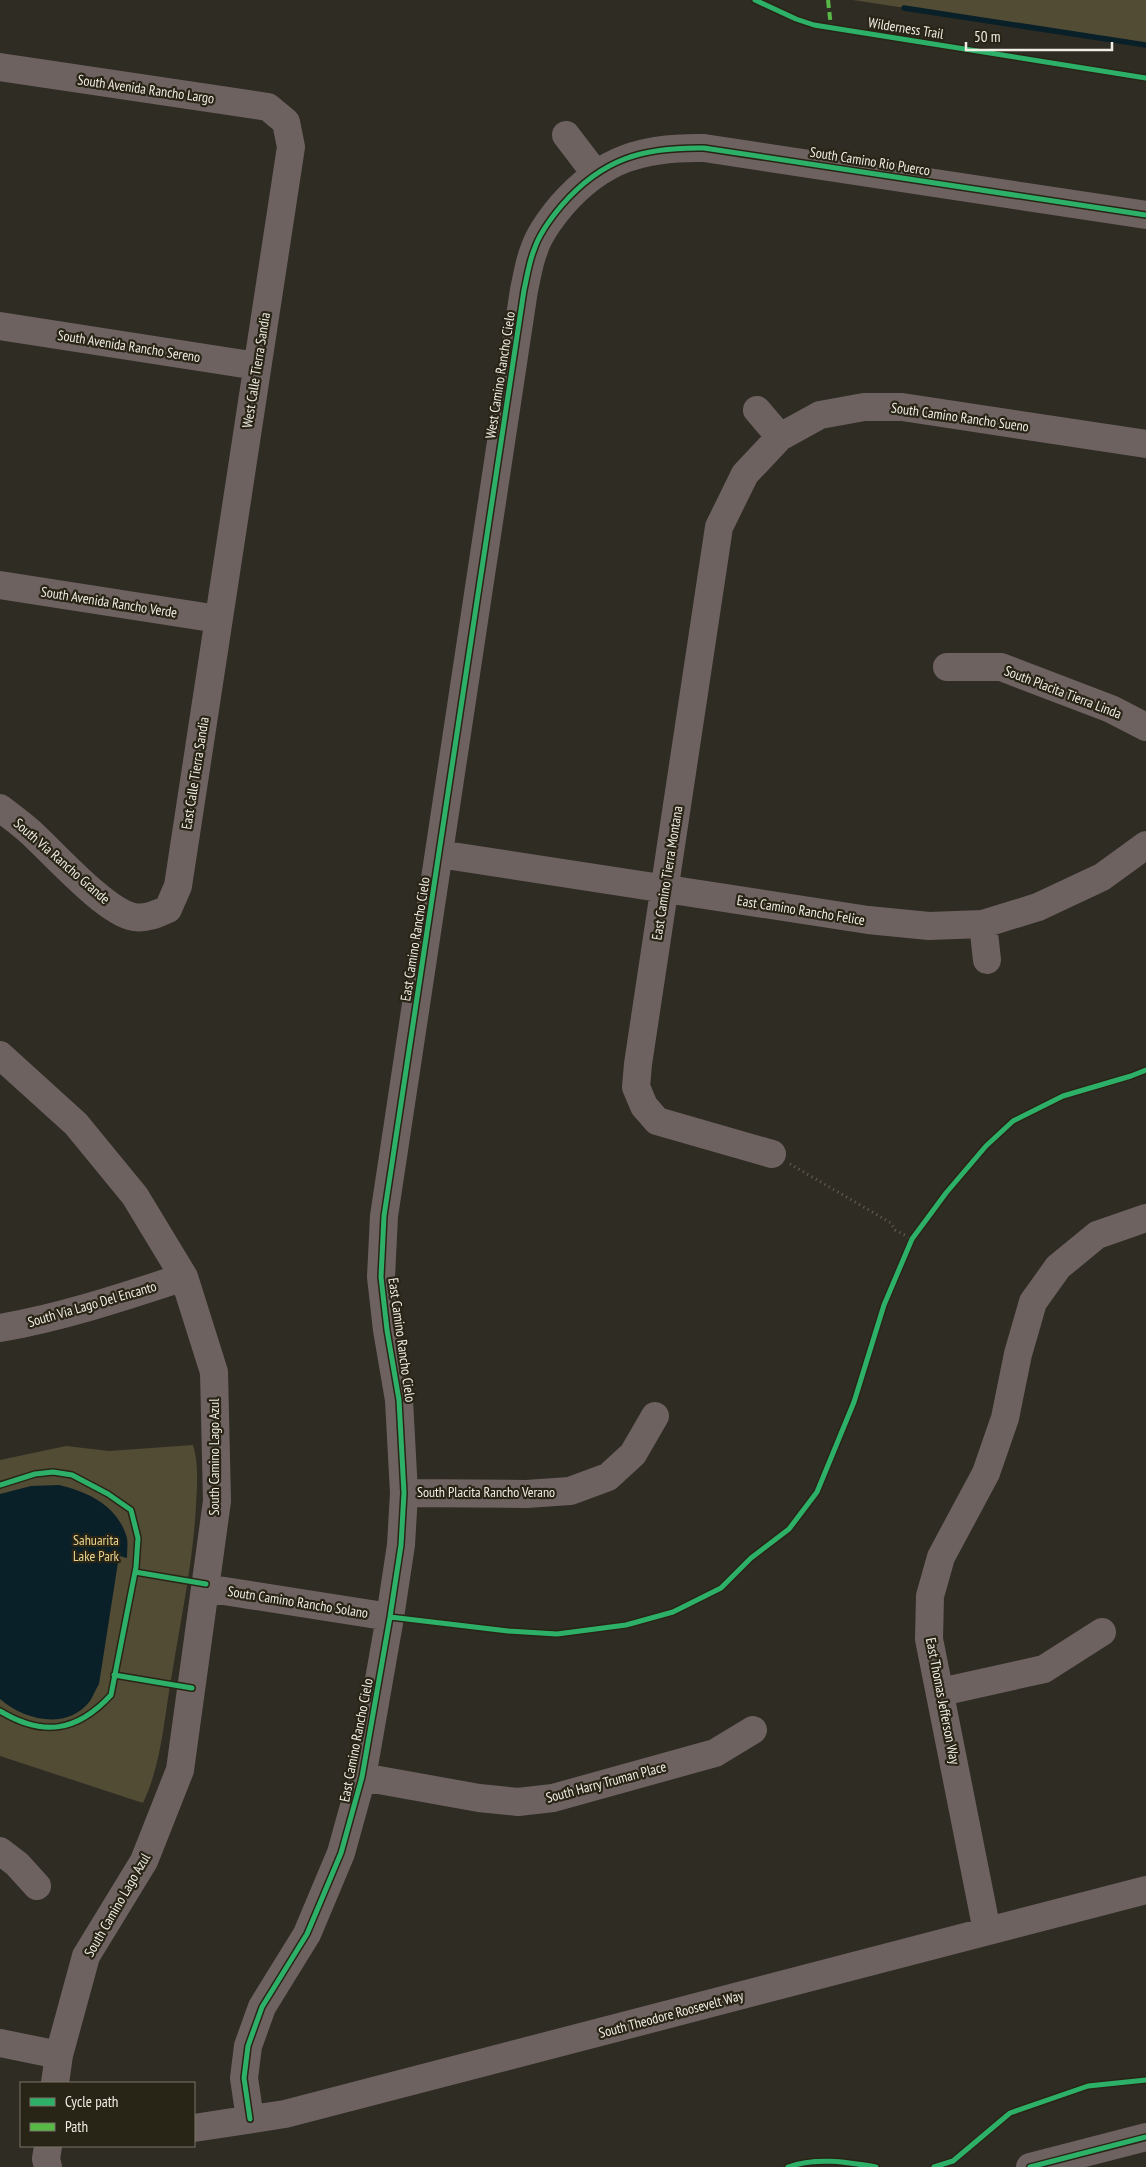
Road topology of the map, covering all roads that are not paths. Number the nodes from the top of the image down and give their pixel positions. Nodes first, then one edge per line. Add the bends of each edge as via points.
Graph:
1 (0, 67) edge
2 (286, 122) joint
3 (566, 135) dead end
4 (595, 173) junction
5 (1146, 215) edge
6 (0, 326) edge
7 (257, 366) junction
8 (757, 410) dead end
9 (780, 437) junction
10 (1146, 444) edge
11 (0, 585) edge
12 (477, 601) joint
13 (218, 619) junction
14 (702, 638) joint
15 (947, 667) dead end
16 (1146, 727) edge
17 (0, 808) edge
18 (1146, 845) edge
19 (439, 854) junction
20 (665, 889) junction
21 (153, 916) joint
22 (983, 924) junction
23 (987, 960) dead end
24 (0, 1055) edge
25 (772, 1154) road end
26 (1146, 1218) edge
27 (184, 1277) junction
28 (0, 1328) edge
29 (655, 1416) dead end
30 (404, 1493) junction
31 (205, 1588) junction
32 (390, 1617) junction
33 (1102, 1632) dead end
34 (941, 1692) junction
35 (753, 1730) dead end
36 (362, 1777) junction
37 (0, 1851) edge
38 (37, 1886) dead end
39 (1146, 1890) edge
40 (987, 1932) junction
41 (0, 2043) edge
42 (59, 2055) junction
43 (55, 2082) edge
44 (250, 2120) junction
45 (195, 2128) edge
46 (1146, 2137) edge
47 (48, 2147) edge
48 (48, 2167) edge
49 (1030, 2167) edge

1 - 2 street, South Avenida Rancho Largo via 268,107
2 - 7 street, West Calle Tierra Sandia via 291,147
3 - 4 street
4 - 5 street, South Camino Rio Puerco via 643,152 673,147 704,148
4 - 12 street, West Camino Rancho Cielo via 552,217 534,249 524,290
6 - 7 street, South Avenida Rancho Sereno
7 - 13 street, West Calle Tierra Sandia
8 - 9 street
9 - 10 street, South Camino Rancho Sueno via 820,415 864,407 902,407
9 - 14 street, South Camino Rancho Sueno via 745,474 719,527
11 - 13 street, South Avenida Rancho Verde
12 - 19 street, East Camino Rancho Cielo
13 - 21 street, East Calle Tierra Sandia via 178,886 168,909
14 - 20 street, East Camino Tierra Montana
15 - 16 street, South Placita Tierra Linda via 1001,667 1112,709
17 - 21 street, South Via Rancho Grande via 120,912 136,917
18 - 22 street, East Camino Rancho Felice via 1102,877 1038,907
19 - 20 street, East Camino Rancho Felice
19 - 30 street, East Camino Rancho Cielo via 384,1224 381,1277 399,1400
20 - 22 street, East Camino Rancho Felice via 868,920 929,926
20 - 25 street, East Camino Tierra Montana via 636,1087 644,1106 657,1121
22 - 23 street
24 - 27 street, South Camino Lago Azul via 76,1124 135,1196
26 - 34 street, East Thomas Jefferson Way via 1097,1236 1058,1267 1033,1302 1005,1418 986,1473 941,1557 930,1596 930,1639
27 - 28 street, South Via Lago Del Encanto via 35,1322
27 - 31 street, South Camino Lago Azul via 214,1372 217,1501
29 - 30 street, South Placita Rancho Verano via 633,1454 608,1477 570,1491
30 - 32 street, East Camino Rancho Cielo via 401,1545
31 - 32 street, Soutn Camino Rancho Solano
31 - 42 street, South Camino Lago Azul via 180,1770 144,1861 86,1956
32 - 36 street, East Camino Rancho Cielo
33 - 34 street via 1044,1669
34 - 40 street, East Thomas Jefferson Way
35 - 36 street, South Harry Truman Place via 715,1753 552,1798 518,1802 479,1798
36 - 44 street, East Camino Rancho Cielo via 341,1853 307,1934 262,2007 248,2046 244,2078
37 - 38 street
39 - 40 street, South Theodore Roosevelt Way
40 - 44 street, South Theodore Roosevelt Way via 304,2109
41 - 42 street
42 - 43 street, South Camino Lago Azul
44 - 45 street, South Theodore Roosevelt Way
46 - 49 street
47 - 48 street

